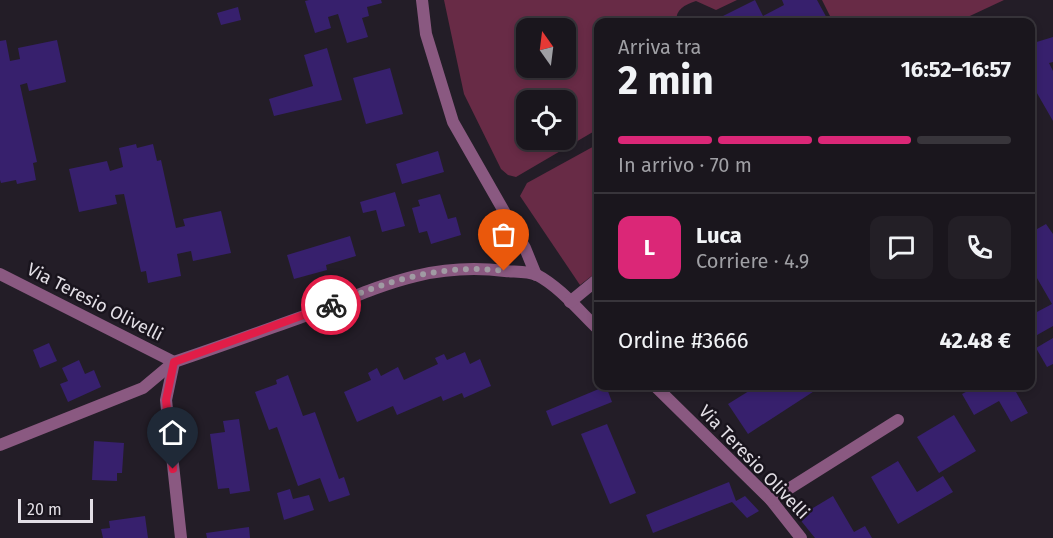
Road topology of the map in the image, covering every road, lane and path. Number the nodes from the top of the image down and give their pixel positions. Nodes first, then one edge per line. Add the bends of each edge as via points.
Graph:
1 (422, 0) edge
2 (0, 274) edge
3 (536, 275) junction
4 (594, 282) edge
5 (570, 302) junction
6 (594, 326) edge
7 (174, 362) junction
8 (659, 390) edge
9 (898, 420) dead end
10 (0, 445) edge
11 (771, 500) junction
12 (181, 538) edge
13 (801, 538) edge

1 - 3 street via 426,34 453,122 525,248
2 - 7 street, Via Teresio Olivelli
3 - 5 street
3 - 7 street, Via Teresio Olivelli via 488,269 411,276
4 - 5 street
5 - 6 street
7 - 10 street, Via Teresio Olivelli via 143,388
7 - 12 street via 166,400
8 - 11 street, Via Teresio Olivelli
9 - 11 street
11 - 13 street, Via Teresio Olivelli

